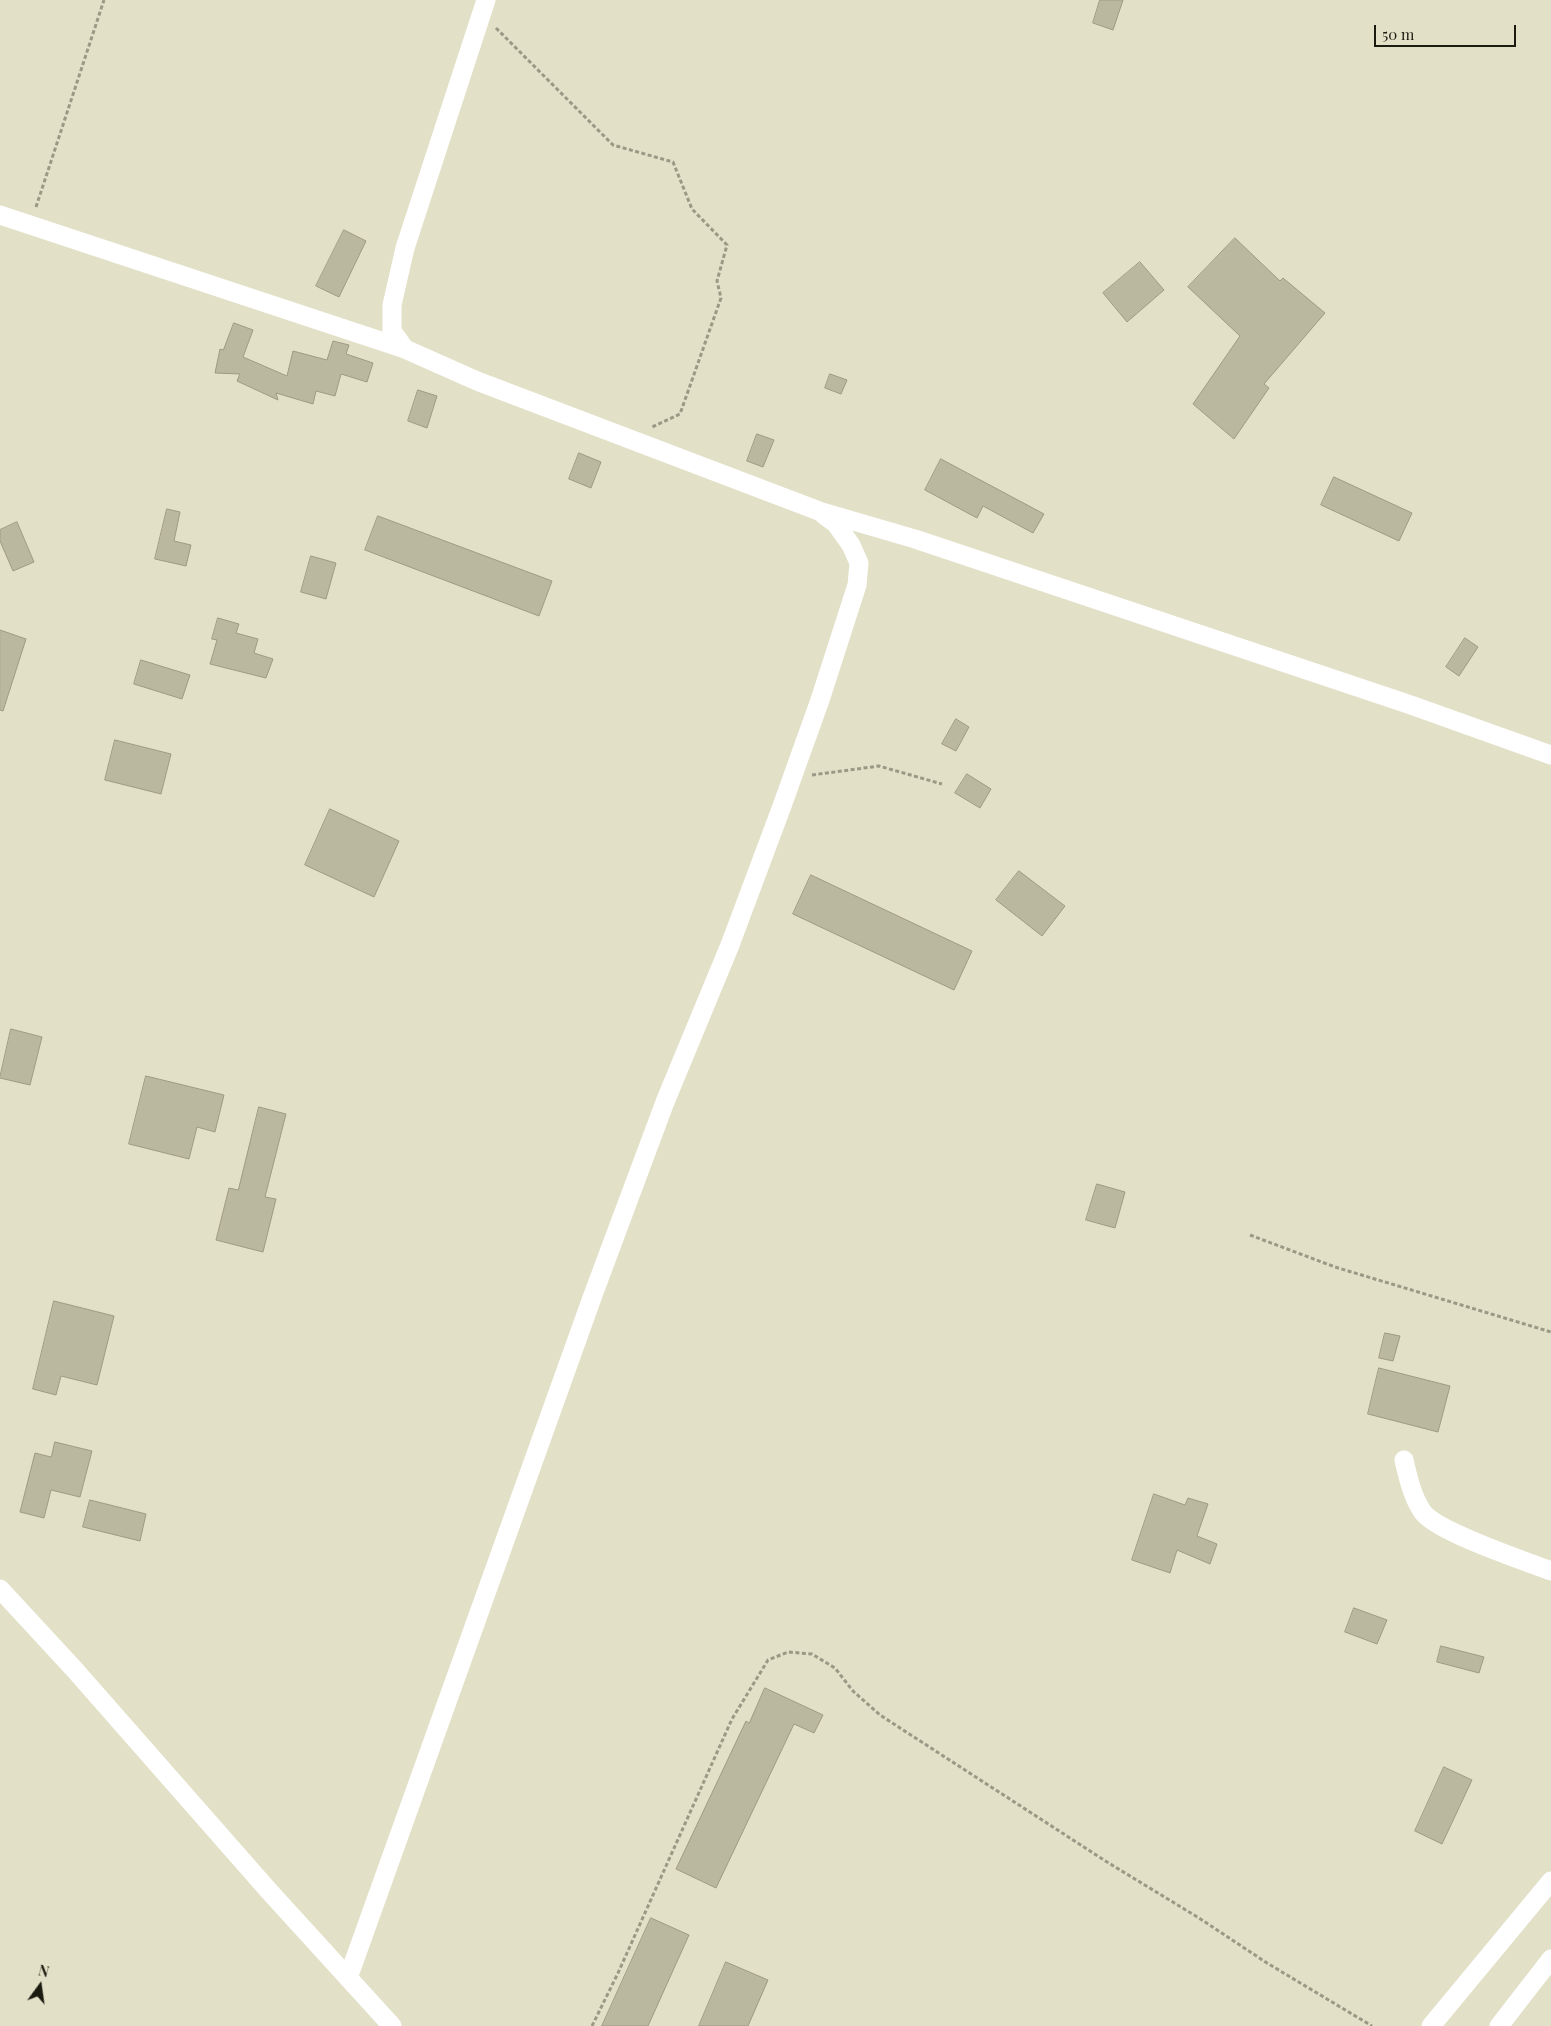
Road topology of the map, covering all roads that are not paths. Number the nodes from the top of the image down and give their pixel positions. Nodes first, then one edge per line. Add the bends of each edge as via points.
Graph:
1 (484, 7) edge
2 (0, 215) edge
3 (405, 350) junction
4 (819, 511) junction
5 (1551, 755) edge
6 (1404, 1460) dead end
7 (1551, 1571) edge
8 (0, 1589) edge
9 (1551, 1881) edge
10 (1551, 1959) edge
11 (348, 1978) junction
12 (392, 2026) edge
13 (1431, 2026) edge
14 (1499, 2026) edge

1 - 3 street via 405,248 392,304 392,331
2 - 3 street
3 - 4 street via 477,381
4 - 5 street via 924,542
4 - 11 street via 836,524 851,545 858,563 857,585 792,778 730,945 665,1102
6 - 7 street via 1410,1487 1422,1513 1442,1528
8 - 11 street
9 - 13 street
10 - 14 street
11 - 12 street

